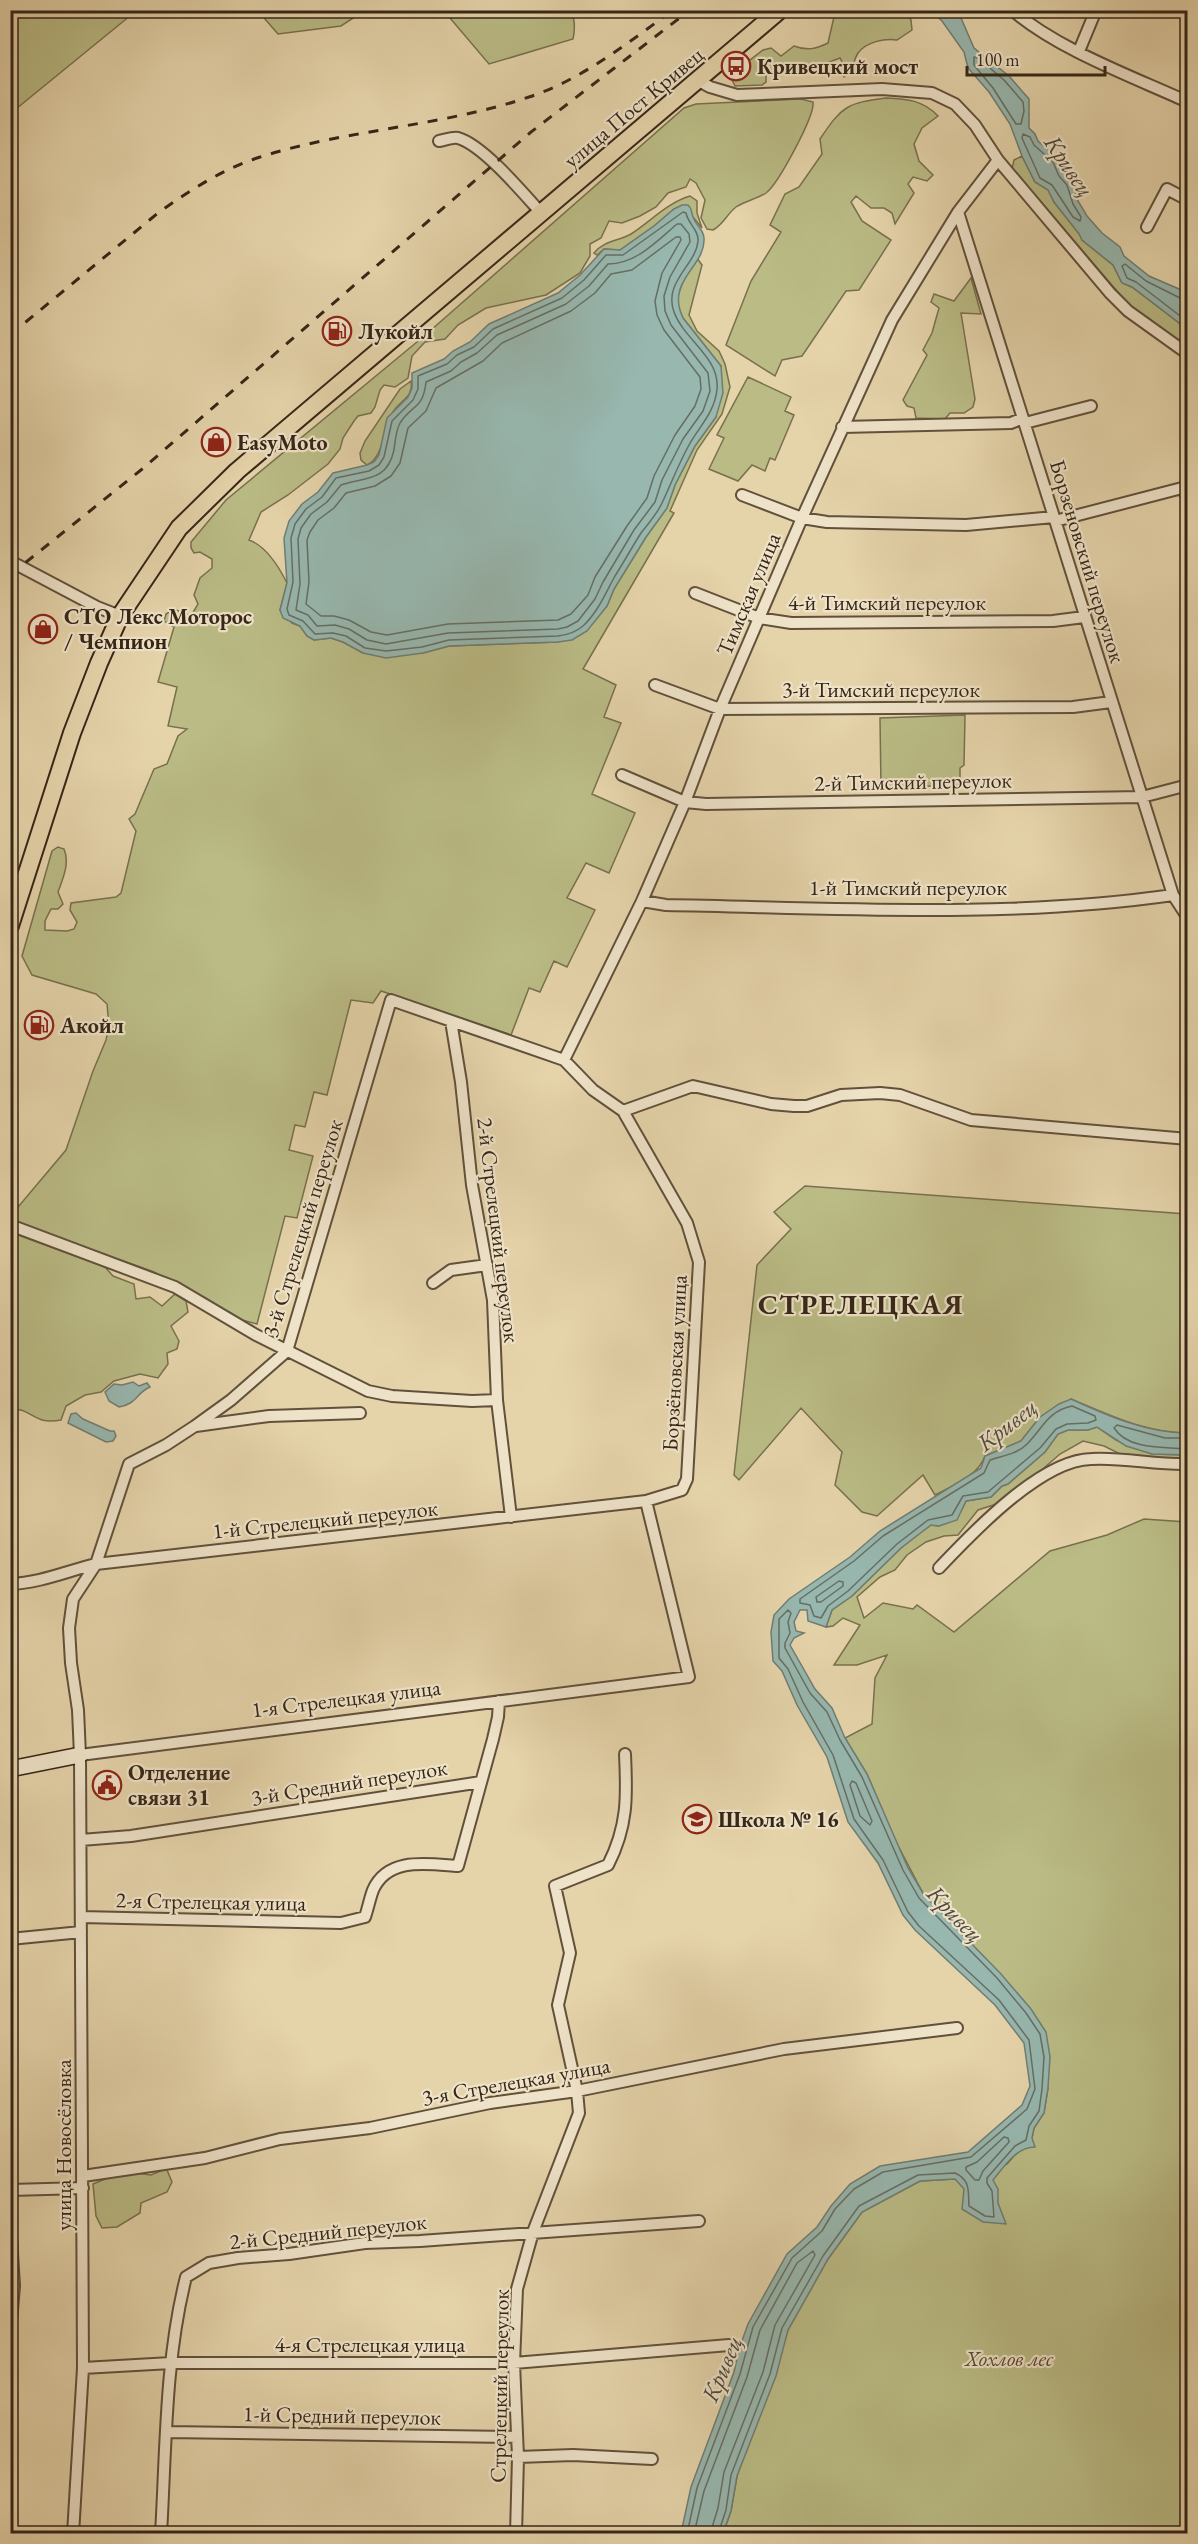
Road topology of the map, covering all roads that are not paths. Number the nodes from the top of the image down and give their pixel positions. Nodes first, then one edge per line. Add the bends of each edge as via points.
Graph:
1 (780, 10) edge
2 (1012, 10) edge
3 (1096, 10) edge
4 (1079, 51) junction
5 (699, 81) junction
6 (1188, 102) edge
7 (439, 141) dead end
8 (998, 160) junction
9 (1188, 200) edge
10 (958, 212) junction
11 (542, 214) junction
12 (1147, 227) dead end
13 (1188, 354) edge
14 (1090, 406) dead end
15 (1024, 421) junction
16 (842, 427) junction
17 (742, 495) dead end
18 (1188, 498) edge
19 (802, 518) junction
20 (1054, 519) junction
21 (10, 561) edge
22 (694, 593) dead end
23 (120, 616) junction
24 (1084, 617) junction
25 (759, 618) junction
26 (655, 685) dead end
27 (1111, 702) junction
28 (720, 709) junction
29 (622, 775) dead end
30 (1188, 785) edge
31 (1142, 797) junction
32 (685, 802) junction
33 (1173, 895) junction
34 (642, 901) junction
35 (1188, 918) edge
36 (10, 927) edge
37 (451, 1021) junction
38 (564, 1060) junction
39 (623, 1111) junction
40 (1188, 1139) edge
41 (10, 1226) edge
42 (487, 1265) junction
43 (433, 1283) dead end
44 (287, 1351) junction
45 (497, 1400) junction
46 (360, 1413) dead end
47 (195, 1426) junction
48 (129, 1464) joint
49 (1188, 1464) edge
50 (646, 1501) junction
51 (511, 1518) junction
52 (96, 1564) junction
53 (939, 1568) dead end
54 (10, 1584) edge
55 (499, 1701) junction
56 (625, 1754) dead end
57 (80, 1755) junction
58 (10, 1769) edge
59 (481, 1782) junction
60 (81, 1840) junction
61 (81, 1917) junction
62 (81, 1932) junction
63 (10, 1939) edge
64 (957, 2028) dead end
65 (577, 2091) junction
66 (83, 2176) junction
67 (83, 2188) junction
68 (11, 2190) edge
69 (10, 2215) edge
70 (10, 2221) edge
71 (699, 2222) dead end
72 (533, 2232) junction
73 (10, 2334) edge
74 (729, 2345) dead end
75 (171, 2363) junction
76 (514, 2363) junction
77 (83, 2368) junction
78 (167, 2432) junction
79 (517, 2437) junction
80 (518, 2457) junction
81 (652, 2459) dead end
82 (73, 2534) edge
83 (161, 2534) edge
84 (516, 2534) edge

1 - 5 main road, улица Пост Кривец
2 - 4 street
3 - 4 street
4 - 6 street
5 - 8 street via 737,94 882,89 932,93 955,104 975,125
5 - 11 main road, улица Пост Кривец
7 - 11 street via 459,138 475,148
8 - 10 street, Тимская улица
8 - 13 street via 1110,293 1128,311
9 - 12 street via 1167,189
10 - 15 street, Борзеновский переулок
10 - 16 street, Тимская улица via 892,320
11 - 23 main road, улица Пост Кривец via 207,499 180,528
14 - 15 street
15 - 16 street
15 - 20 street, Борзеновский переулок
16 - 19 street, Тимская улица
17 - 19 street
18 - 20 street via 1182,488
19 - 20 street via 862,524 966,525
19 - 25 street, Тимская улица
20 - 24 street, Борзеновский переулок
21 - 23 street
22 - 25 street, 4-й Тимский переулок
23 - 36 main road, улица Пост Кривец via 72,733
24 - 25 street, 4-й Тимский переулок via 1053,621 803,623
24 - 27 street, Борзеновский переулок
25 - 28 street, Тимская улица
26 - 28 street, 3-й Тимский переулок
27 - 28 street, 3-й Тимский переулок via 1073,707
27 - 31 street, Борзеновский переулок
28 - 32 street, Тимская улица
29 - 32 street
30 - 31 street, 2-й Тимский переулок
31 - 32 street, 2-й Тимский переулок via 795,804
31 - 33 street, Борзеновский переулок
32 - 34 street, Тимская улица
33 - 34 street, 1-й Тимский переулок via 1116,903 1002,908 678,905
33 - 35 street, Борзеновский переулок
34 - 38 street, Тимская улица
37 - 38 street
37 - 42 street, 2-й Стрелецкий переулок via 472,1185
37 - 44 street, 3-й Стрелецкий переулок via 391,1000
38 - 39 street via 593,1090
39 - 40 street via 693,1086 794,1106 842,1095 880,1093 900,1095 971,1120
39 - 50 street, Борзёновская улица via 687,1223 699,1262 687,1479 682,1490
41 - 44 street via 175,1287
42 - 43 street via 451,1270
42 - 45 street, 2-й Стрелецкий переулок via 493,1300
44 - 45 street via 368,1390 392,1396
44 - 47 street, 3-й Стрелецкий переулок
45 - 51 street, 2-й Стрелецкий переулок
46 - 47 street via 269,1416
47 - 48 street, 3-й Стрелецкий переулок
48 - 52 street, улица Новосёловка
49 - 53 street via 1089,1458 1070,1463 1016,1495
50 - 51 street, 1-й Стрелецкий переулок
50 - 55 street, 1-я Стрелецкая улица via 689,1677
51 - 52 street, 1-й Стрелецкий переулок
52 - 54 street, 1-й Стрелецкий переулок via 30,1583
52 - 57 street, улица Новосёловка via 73,1599 69,1628
55 - 57 street, 1-я Стрелецкая улица
55 - 59 street
56 - 65 street, Стрелецкий переулок via 625,1818 618,1846 608,1864 555,1886 570,1953 558,2005
57 - 58 street, 1-я Стрелецкая улица
57 - 60 street, улица Новосёловка
59 - 60 street, 3-й Средний переулок via 131,1836
59 - 61 street, 2-я Стрелецкая улица via 458,1866 410,1864 396,1868 374,1888 365,1917 341,1923
60 - 61 street, улица Новосёловка
61 - 62 street, улица Новосёловка
62 - 63 street
62 - 66 street, улица Новосёловка
64 - 65 street, 3-я Стрелецкая улица via 784,2049
65 - 66 street, 3-я Стрелецкая улица via 490,2103 370,2128 280,2139 205,2158
65 - 72 street, Стрелецкий переулок via 579,2113
66 - 67 street, улица Новосёловка
67 - 68 street
67 - 77 street, улица Новосёловка
68 - 69 street
70 - 73 street via 14,2286
71 - 72 street, 2-й Средний переулок
72 - 75 street, 2-й Средний переулок via 365,2243 209,2263 186,2277
72 - 76 street, Стрелецкий переулок via 517,2289
74 - 76 street, 4-я Стрелецкая улица
75 - 76 street, 4-я Стрелецкая улица
75 - 77 street, 4-я Стрелецкая улица
75 - 78 street, 2-й Средний переулок
76 - 79 street, Стрелецкий переулок
77 - 82 street, улица Новосёловка
78 - 79 street, 1-й Средний переулок
78 - 83 street, 2-й Средний переулок
79 - 80 street, Стрелецкий переулок
80 - 81 street
80 - 84 street, Стрелецкий переулок

